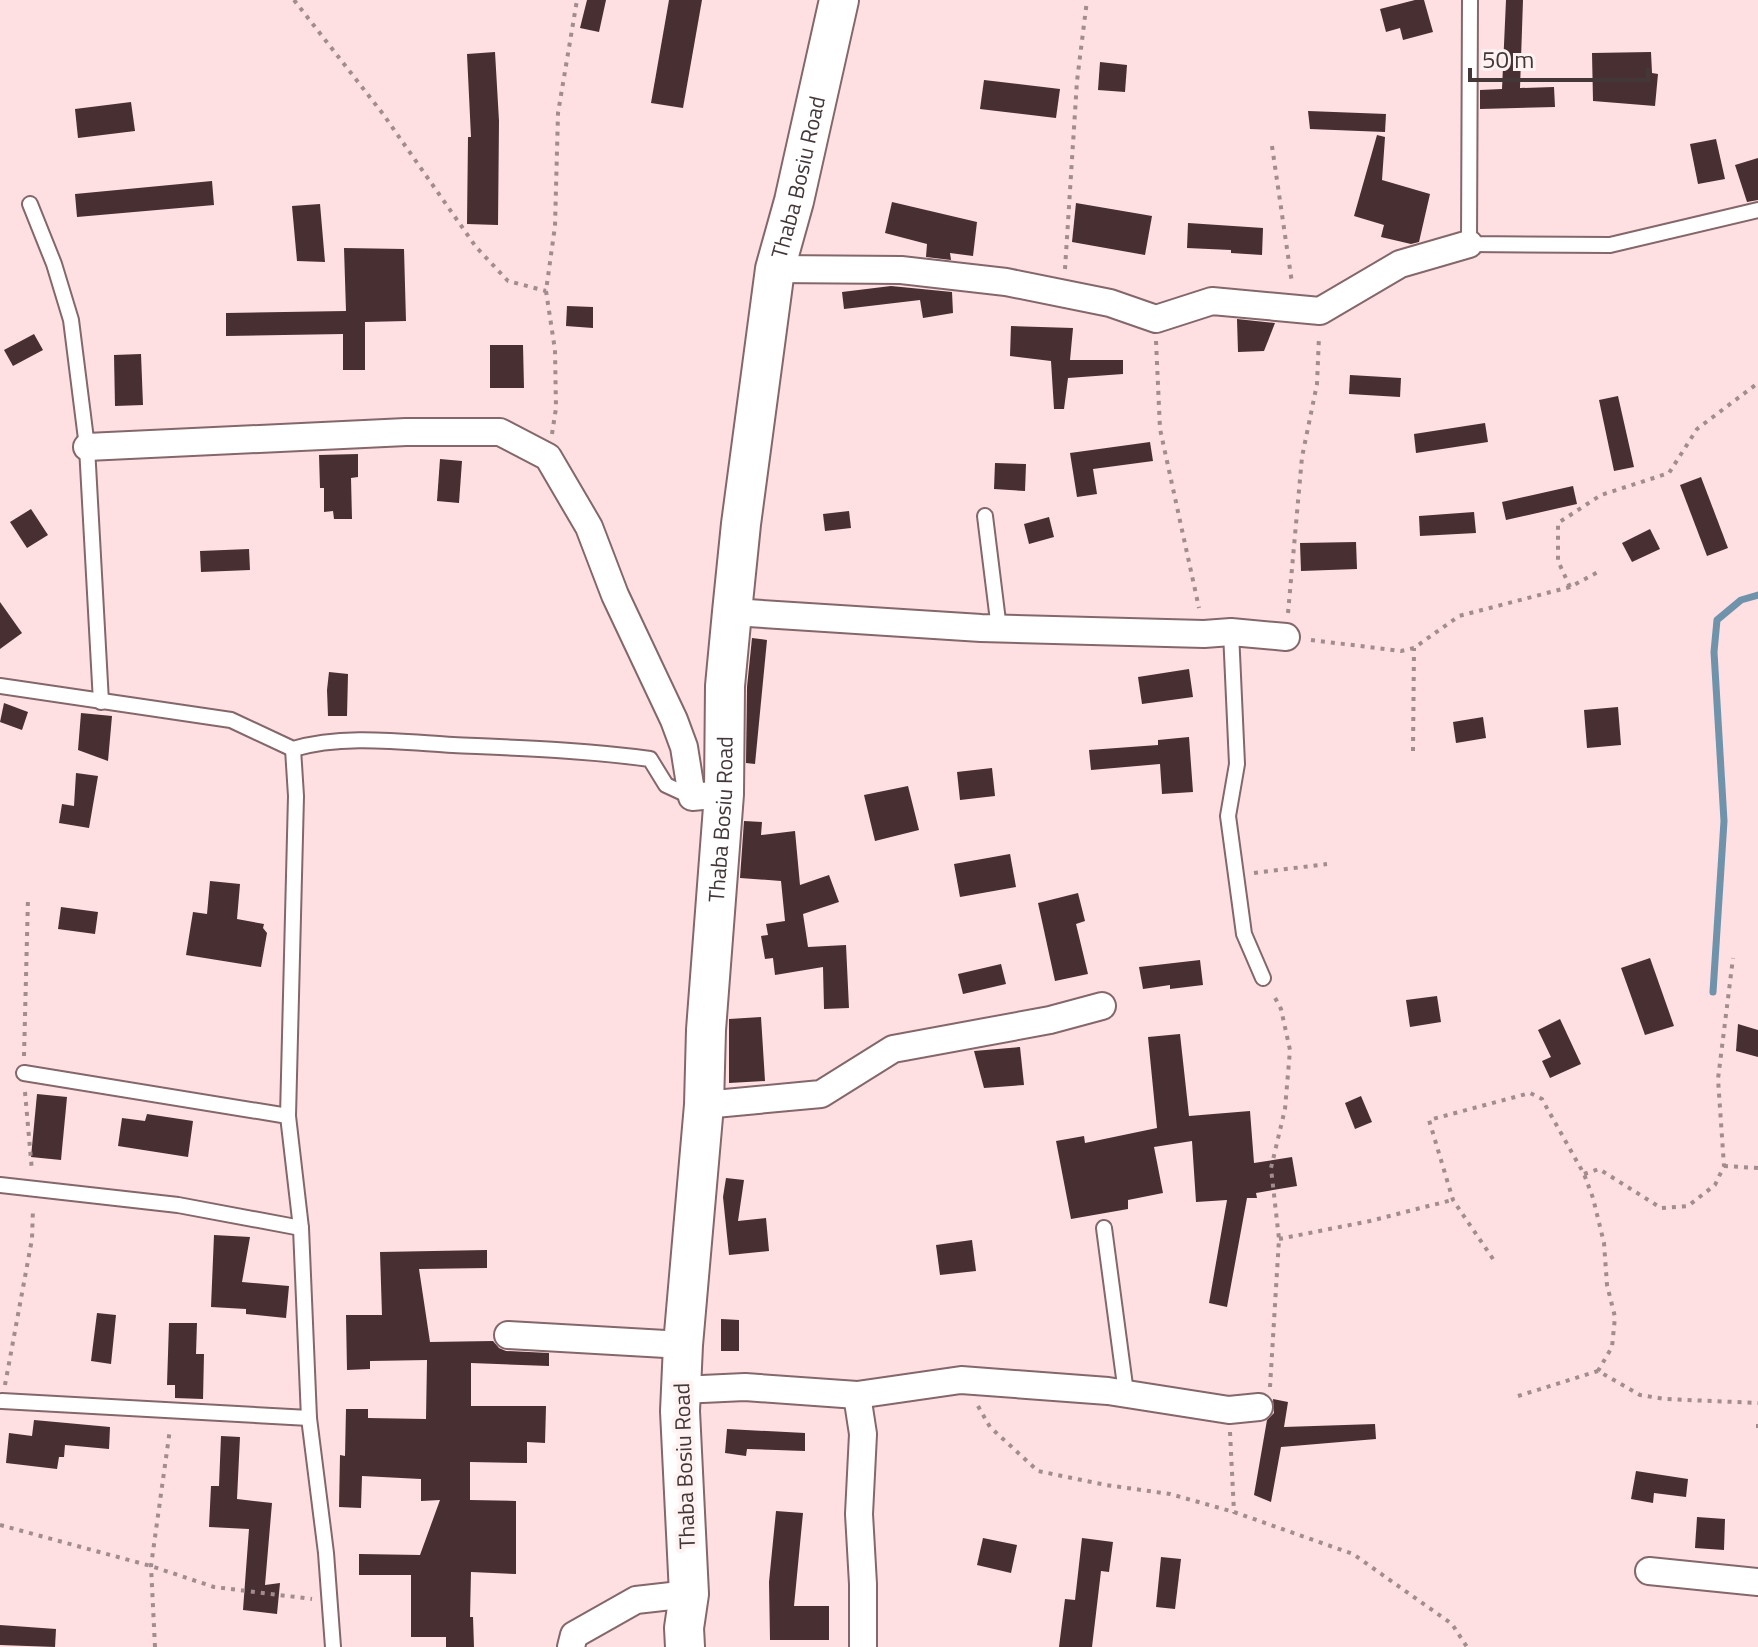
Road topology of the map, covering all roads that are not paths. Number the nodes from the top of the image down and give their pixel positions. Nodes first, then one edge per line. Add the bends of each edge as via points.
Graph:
1 (839, 0) edge
2 (1470, 0) edge
3 (30, 204) dead end
4 (1758, 210) edge
5 (1469, 244) junction
6 (775, 269) junction
7 (87, 447) junction
8 (985, 516) dead end
9 (732, 612) junction
10 (999, 629) junction
11 (1218, 633) junction
12 (1286, 637) road end
13 (0, 686) edge
14 (101, 702) junction
15 (293, 749) junction
16 (708, 795) junction
17 (1263, 978) road end
18 (1102, 1006) dead end
19 (24, 1073) road end
20 (704, 1105) junction
21 (288, 1116) junction
22 (0, 1185) edge
23 (301, 1228) junction
24 (1104, 1228) dead end
25 (508, 1335) dead end
26 (683, 1345) junction
27 (681, 1390) junction
28 (1126, 1393) junction
29 (857, 1395) junction
30 (2, 1401) road end
31 (1259, 1407) road end
32 (309, 1418) junction
33 (1649, 1571) dead end
34 (1758, 1582) edge
35 (689, 1594) junction
36 (333, 1647) edge
37 (571, 1647) edge
38 (685, 1647) edge
39 (863, 1647) edge

1 - 6 street, Thaba Bosiu Road
2 - 5 lane
3 - 7 lane via 71,320
4 - 5 lane via 1610,245
5 - 6 street via 1400,264 1308,310 1212,301 1156,319 1110,303 1006,282 901,270
6 - 9 street, Thaba Bosiu Road
7 - 14 lane
7 - 16 street via 500,432 548,457 589,527
8 - 10 lane
9 - 10 street
9 - 16 street, Thaba Bosiu Road
10 - 11 street
11 - 12 street
11 - 17 lane via 1237,764 1228,816 1235,876 1244,934
13 - 14 lane
14 - 15 lane via 231,720
15 - 16 lane via 314,742 392,741 603,753 650,759 666,785
15 - 21 lane
16 - 20 street, Thaba Bosiu Road
18 - 20 street via 893,1049 821,1094
19 - 21 lane
20 - 26 street, Thaba Bosiu Road
21 - 23 lane
22 - 23 lane via 178,1205
23 - 32 lane
24 - 28 lane
25 - 26 street
26 - 27 street, Thaba Bosiu Road
27 - 29 street via 745,1387
27 - 35 street, Thaba Bosiu Road
28 - 29 street via 961,1380
28 - 31 street via 1229,1410
29 - 39 street via 863,1434
30 - 32 lane
32 - 36 lane
33 - 34 street
35 - 37 street via 636,1600 574,1635
35 - 38 street, Thaba Bosiu Road

